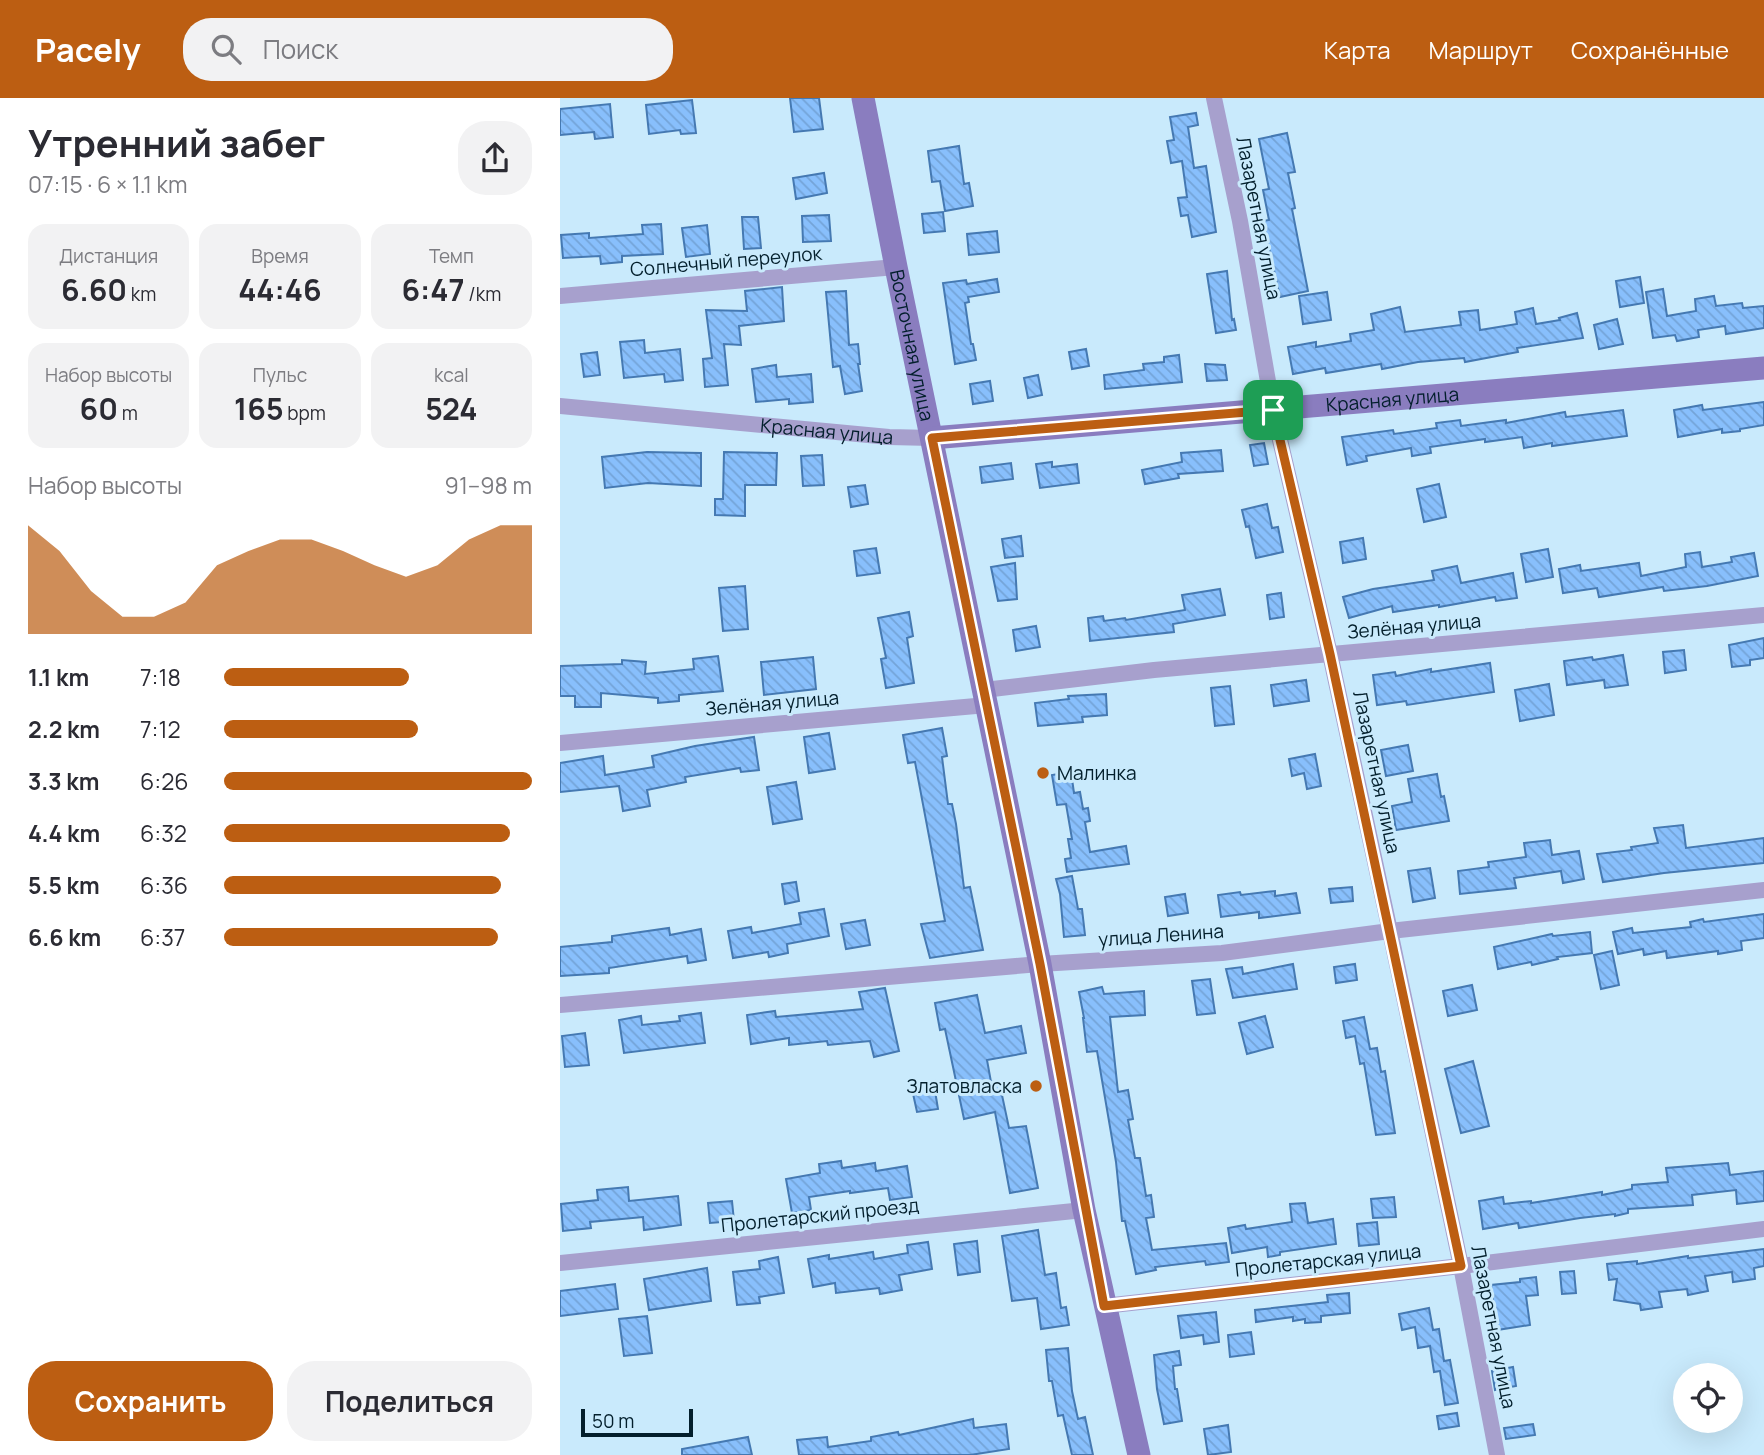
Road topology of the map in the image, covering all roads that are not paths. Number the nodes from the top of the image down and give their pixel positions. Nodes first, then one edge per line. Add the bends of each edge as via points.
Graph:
1 (863, 98) edge
2 (1214, 98) edge
3 (895, 267) junction
4 (560, 296) edge
5 (1764, 368) edge
6 (560, 406) edge
7 (1273, 410) junction
8 (932, 438) junction
9 (1764, 615) edge
10 (1330, 654) junction
11 (986, 697) junction
12 (560, 743) edge
13 (1764, 890) edge
14 (1390, 931) junction
15 (1040, 964) junction
16 (560, 1005) edge
17 (1084, 1210) junction
18 (1764, 1228) edge
19 (560, 1263) edge
20 (1461, 1266) junction
21 (1104, 1306) junction
22 (1139, 1455) edge
23 (1497, 1455) edge

1 - 3 street, Восточная улица
2 - 7 street, Лазаретная улица
3 - 4 street, Солнечный переулок
3 - 8 street, Восточная улица
5 - 7 street, Красная улица
6 - 8 street, Красная улица
7 - 8 street, Красная улица
7 - 10 street, Лазаретная улица
8 - 11 street, Восточная улица
9 - 10 street, Зелёная улица
10 - 11 street, Зелёная улица via 1154,670
10 - 14 street, Лазаретная улица
11 - 12 street, Зелёная улица
11 - 15 street, Восточная улица
13 - 14 street, улица Ленина
14 - 15 street, улица Ленина via 1222,953
14 - 20 street, Лазаретная улица
15 - 16 street, улица Ленина
15 - 17 street, Восточная улица
17 - 19 street, Пролетарский проезд
17 - 21 street, Восточная улица
18 - 20 street, Пролетарская улица
20 - 21 street, Пролетарская улица
20 - 23 street, Лазаретная улица
21 - 22 street, Восточная улица

